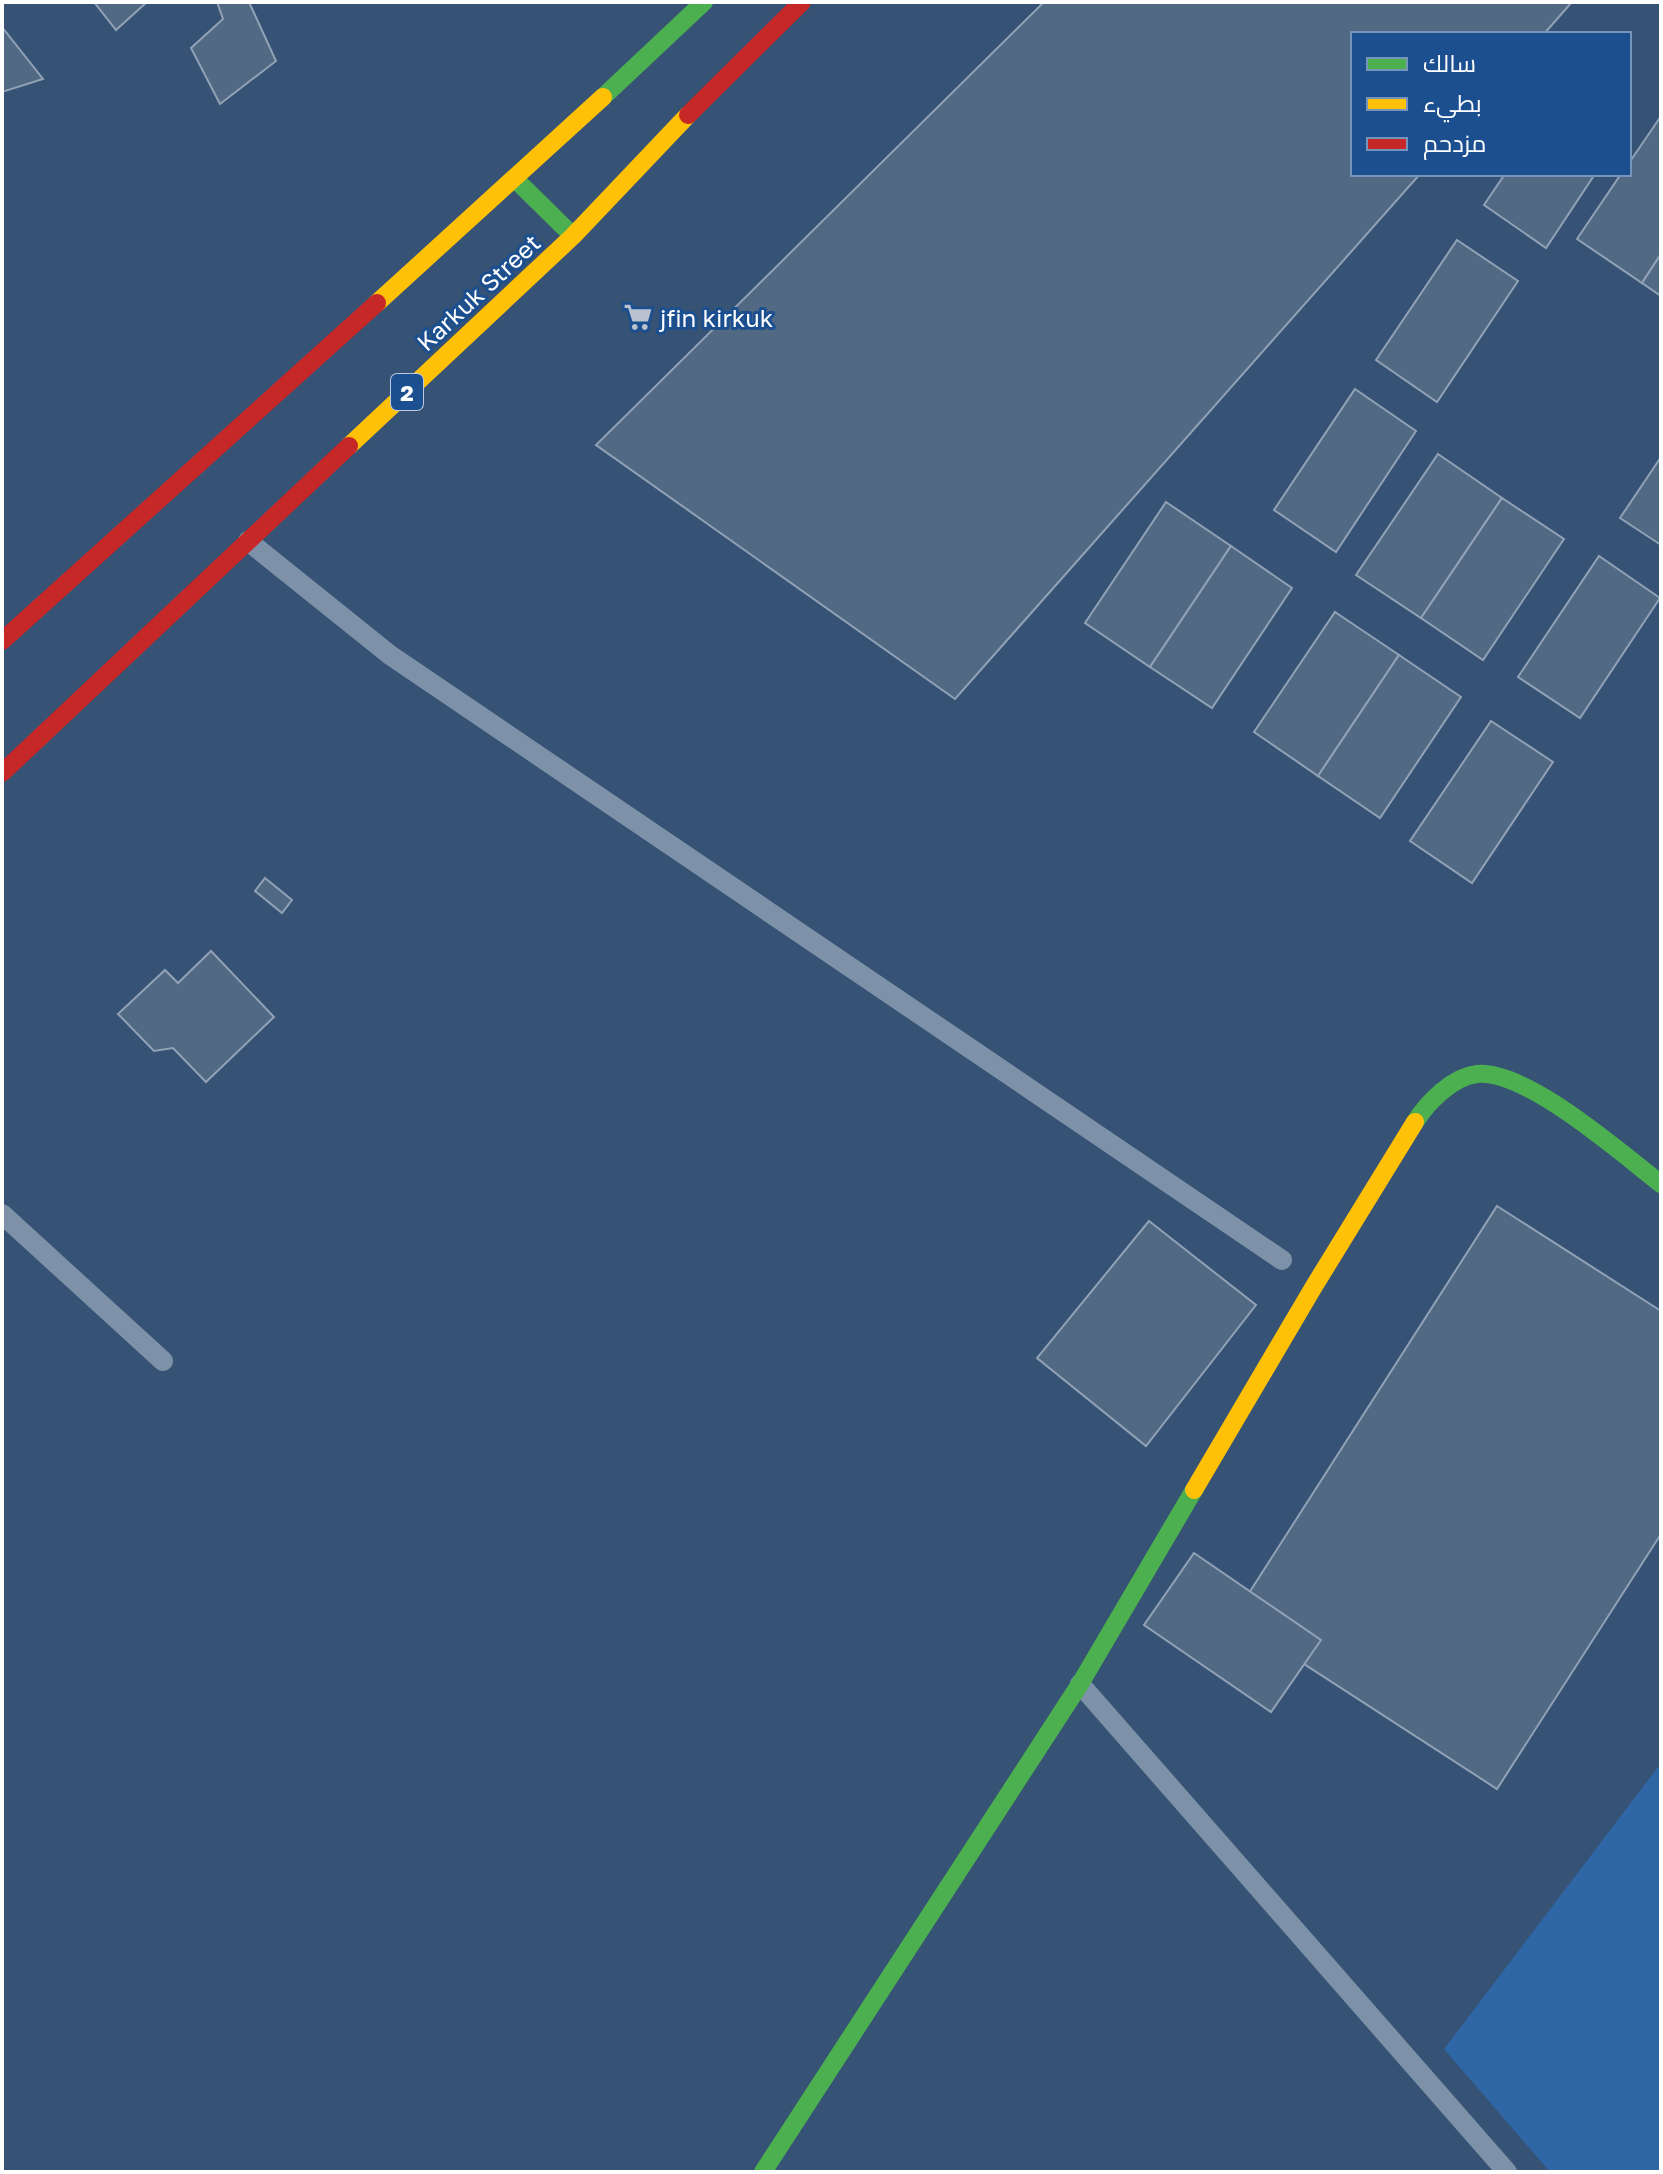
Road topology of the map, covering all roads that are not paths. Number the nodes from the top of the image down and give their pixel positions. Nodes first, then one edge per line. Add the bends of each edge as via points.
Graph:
1 (704, 2) edge
2 (802, 2) edge
3 (515, 179) junction
4 (573, 236) junction
5 (248, 541) junction
6 (2, 641) edge
7 (2, 773) edge
8 (1661, 1184) edge
9 (2, 1214) edge
10 (1282, 1260) dead end
11 (163, 1361) dead end
12 (1080, 1684) junction
13 (763, 2172) edge
14 (1507, 2172) edge

1 - 3 main road
2 - 4 main road, Karkuk Street / 2
3 - 4 main road
3 - 6 main road
4 - 5 main road, Karkuk Street / 2
5 - 7 main road, Karkuk Street / 2
5 - 10 lane via 390,655
8 - 12 main road via 1559,1107 1502,1076 1481,1073 1446,1088 1419,1116 1313,1288
9 - 11 lane
12 - 13 main road
12 - 14 lane

